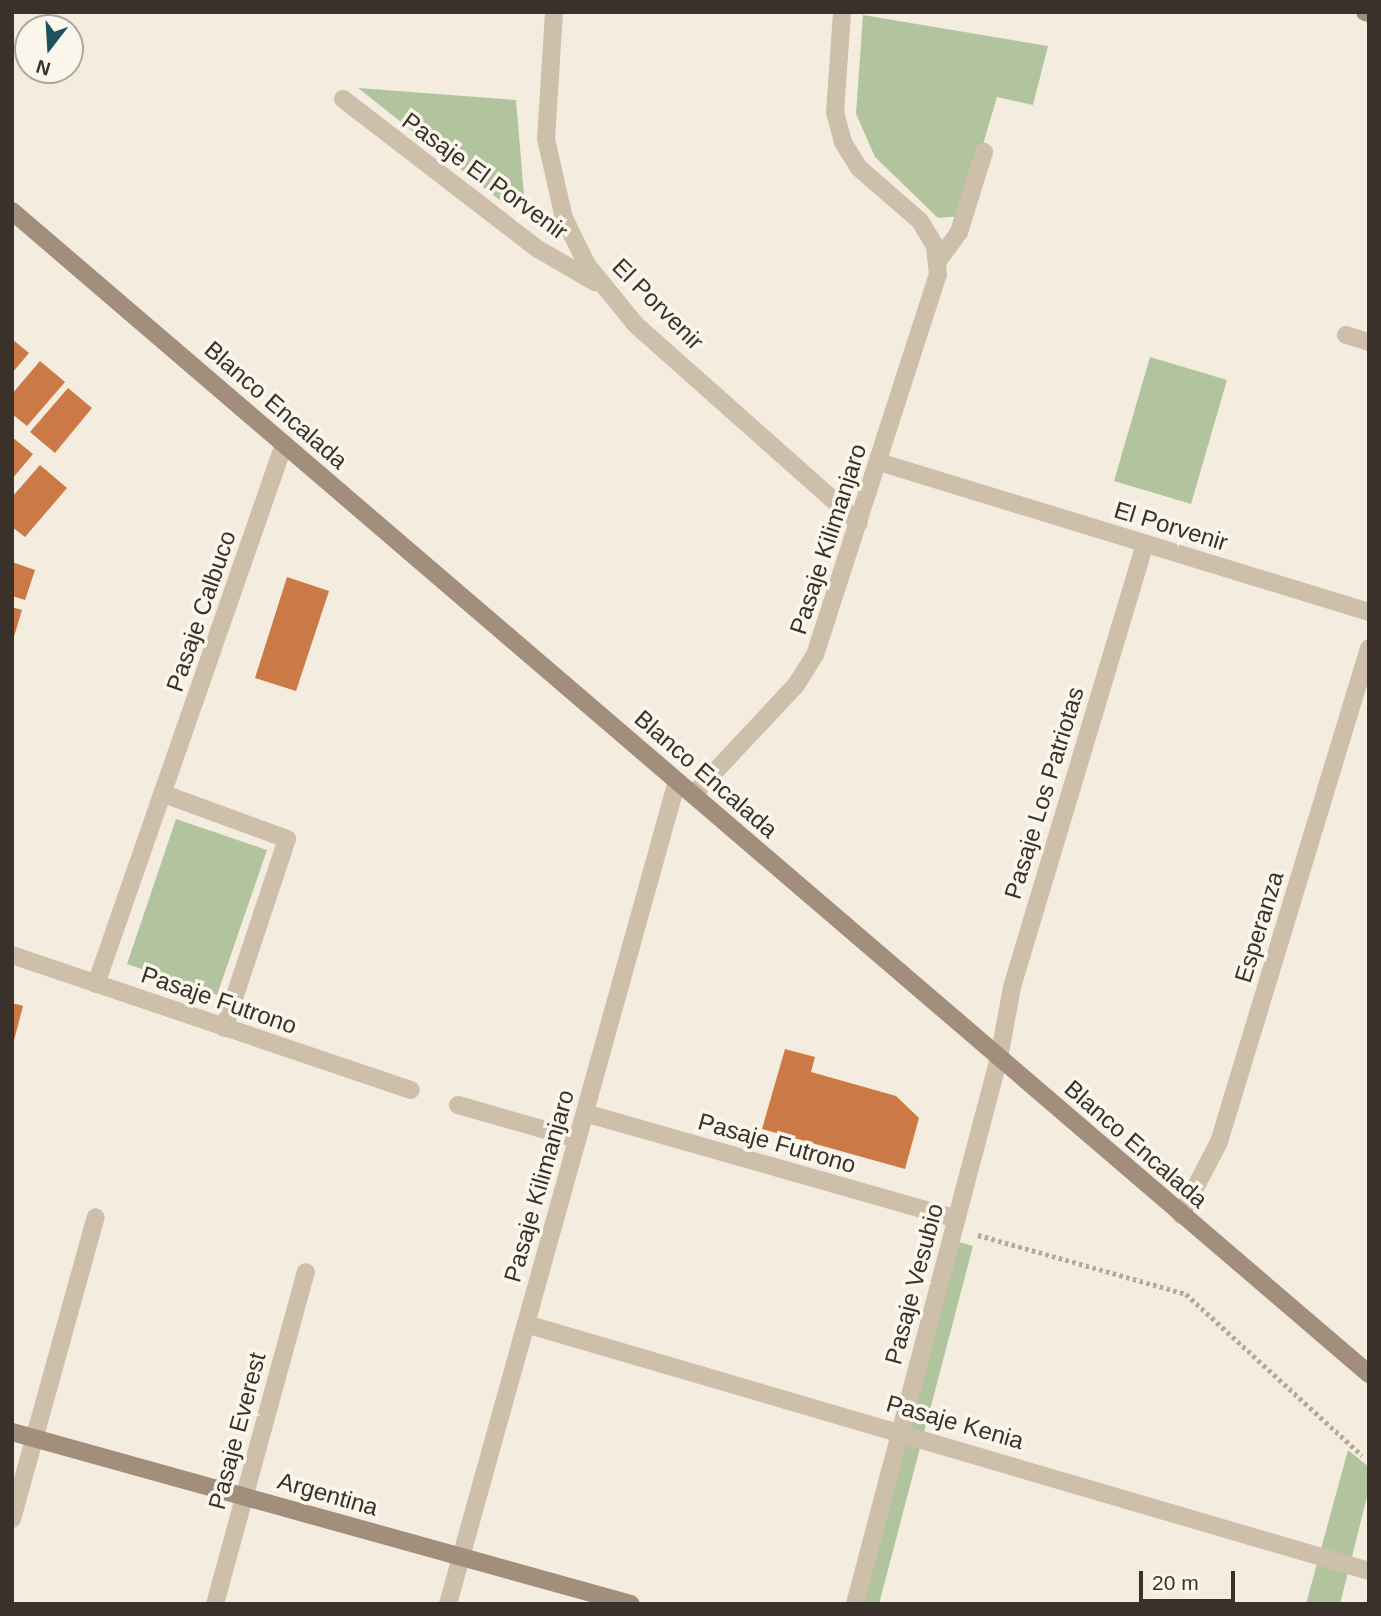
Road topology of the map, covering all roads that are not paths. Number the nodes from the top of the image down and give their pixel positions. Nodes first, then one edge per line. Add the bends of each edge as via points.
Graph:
1 (554, 12) edge
2 (842, 12) edge
3 (343, 99) dead end
4 (984, 152) dead end
5 (12, 211) edge
6 (938, 261) junction
7 (601, 286) junction
8 (1346, 335) dead end
9 (1369, 342) edge
10 (284, 444) junction
11 (879, 462) junction
12 (859, 523) junction
13 (1145, 543) junction
14 (1369, 612) edge
15 (1369, 648) edge
16 (677, 781) junction
17 (164, 794) junction
18 (693, 795) junction
19 (12, 955) edge
20 (96, 984) junction
21 (224, 1028) junction
22 (999, 1058) junction
23 (411, 1090) dead end
24 (458, 1105) dead end
25 (585, 1114) junction
26 (578, 1139) junction
27 (1181, 1214) junction
28 (96, 1217) dead end
29 (955, 1224) junction
30 (306, 1272) dead end
31 (526, 1324) junction
32 (1369, 1374) edge
33 (900, 1431) junction
34 (12, 1432) edge
35 (34, 1438) junction
36 (244, 1497) junction
37 (12, 1519) edge
38 (462, 1557) junction
39 (1369, 1571) edge
40 (215, 1604) edge
41 (448, 1604) edge
42 (631, 1604) edge
43 (855, 1604) edge

1 - 7 street, El Porvenir via 545,113 550,166 564,218
2 - 6 street via 835,113 843,142 859,168 920,221
3 - 7 street, Pasaje El Porvenir via 538,249
4 - 6 street, Pasaje Kilimanjaro via 959,232
5 - 10 street, Blanco Encalada
6 - 11 street, Pasaje Kilimanjaro via 936,288
7 - 12 street, El Porvenir via 636,324
8 - 9 street
10 - 16 street, Blanco Encalada
10 - 17 street, Pasaje Calbuco
11 - 12 street, Pasaje Kilimanjaro
11 - 13 street, El Porvenir
12 - 18 street, Pasaje Kilimanjaro via 806,671
13 - 14 street, El Porvenir
13 - 22 street, Pasaje Los Patriotas via 1012,987
15 - 27 street, Esperanza via 1219,1142
16 - 18 street, Blanco Encalada
16 - 25 street, Pasaje Kilimanjaro
17 - 20 street, Pasaje Calbuco
17 - 21 street via 287,839
18 - 22 street, Blanco Encalada
19 - 20 street, Pasaje Futrono
20 - 21 street, Pasaje Futrono
21 - 23 street, Pasaje Futrono
22 - 27 street, Blanco Encalada
22 - 29 street, Pasaje Vesubio
24 - 26 street
25 - 26 street, Pasaje Kilimanjaro
25 - 29 street, Pasaje Futrono
26 - 31 street, Pasaje Kilimanjaro
27 - 32 street, Blanco Encalada
28 - 35 street
29 - 33 street, Pasaje Vesubio
30 - 36 street, Pasaje Everest
31 - 33 street, Pasaje Kenia
31 - 38 street, Pasaje Kilimanjaro
33 - 39 street, Pasaje Kenia
33 - 43 street, Pasaje Vesubio
34 - 35 street, Argentina
35 - 36 street, Argentina
35 - 37 street
36 - 38 street, Argentina
36 - 40 street, Pasaje Everest
38 - 41 street, Pasaje Kilimanjaro
38 - 42 street, Argentina

